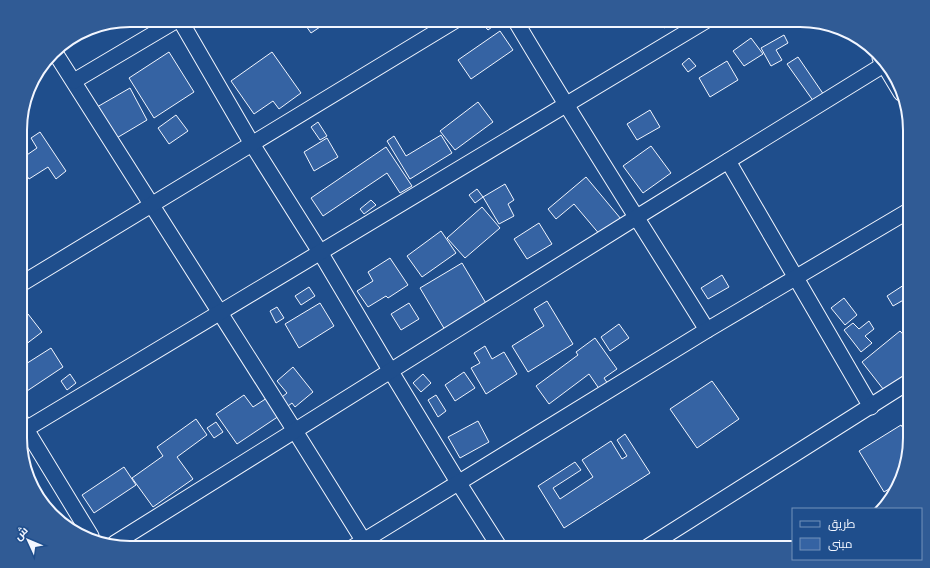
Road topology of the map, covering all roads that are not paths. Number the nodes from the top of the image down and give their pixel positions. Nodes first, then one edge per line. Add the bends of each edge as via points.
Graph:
1 (166, 27) edge
2 (182, 27) edge
3 (444, 27) edge
4 (519, 27) edge
5 (695, 27) edge
6 (58, 57) edge
7 (880, 64) edge
8 (74, 81) junction
9 (565, 105) junction
10 (252, 144) junction
11 (728, 161) junction
12 (151, 205) junction
13 (903, 214) edge
14 (637, 217) junction
15 (320, 252) junction
16 (796, 277) junction
17 (27, 280) edge
18 (220, 312) junction
19 (707, 330) junction
20 (390, 370) junction
21 (903, 386) edge
22 (871, 407) junction
23 (27, 425) edge
24 (296, 431) junction
25 (27, 433) edge
26 (458, 482) junction
27 (89, 532) edge
28 (121, 540) edge
29 (355, 541) edge
30 (362, 541) edge
31 (496, 541) edge
32 (657, 541) edge

1 - 8 street
2 - 10 street
3 - 10 street
4 - 9 street
5 - 9 street
6 - 8 street
7 - 11 street
8 - 12 street
9 - 14 street
9 - 15 street
10 - 12 street
10 - 15 street
11 - 14 street
11 - 16 street
12 - 17 street
12 - 18 street
13 - 16 street
14 - 19 street
14 - 20 street
15 - 18 street
15 - 20 street
16 - 19 street
16 - 22 street
18 - 23 street
18 - 24 street
19 - 26 street
20 - 24 street
20 - 26 street
21 - 22 street
22 - 32 street
24 - 28 street
24 - 29 street
25 - 27 street
26 - 30 street
26 - 31 street

